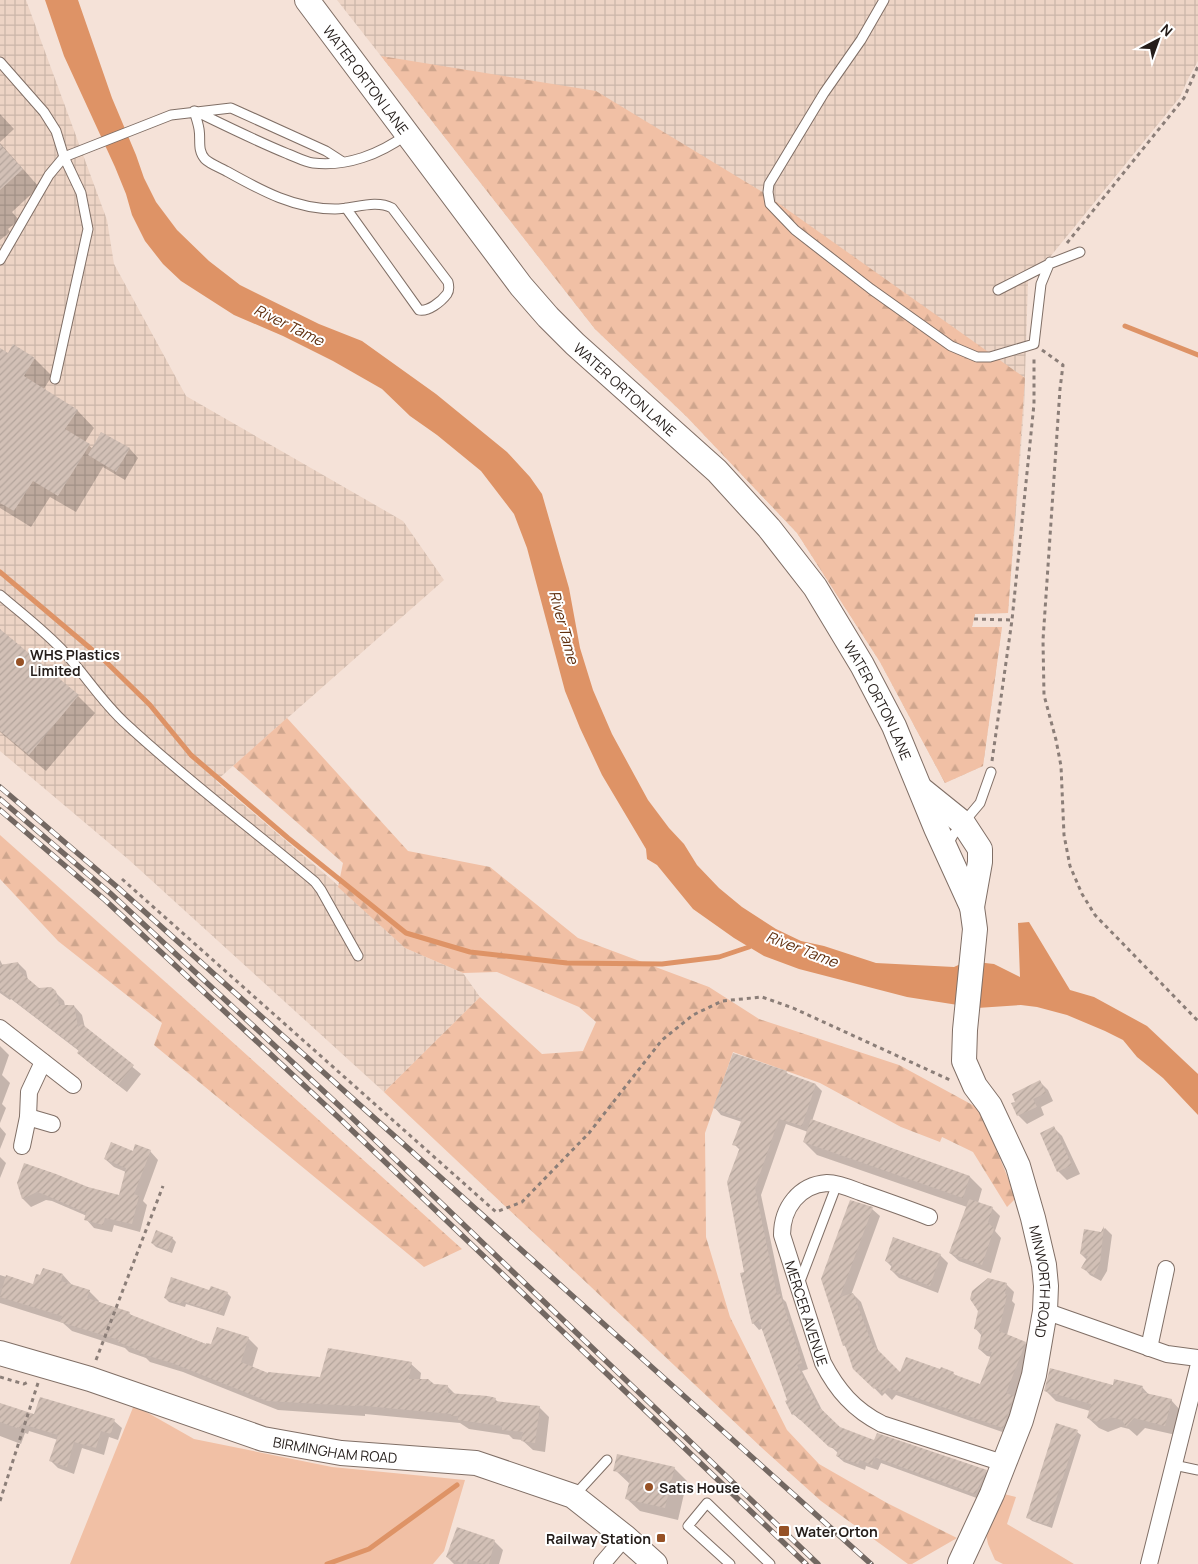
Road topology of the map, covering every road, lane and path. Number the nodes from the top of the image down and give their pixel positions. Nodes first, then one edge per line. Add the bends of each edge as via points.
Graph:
1 (307, 0) edge
2 (884, 0) edge
3 (0, 62) edge
4 (1198, 66) edge
5 (194, 111) junction
6 (408, 134) junction
7 (64, 157) junction
8 (343, 162) junction
9 (346, 208) junction
10 (1080, 252) dead end
11 (0, 260) edge
12 (1049, 263) junction
13 (998, 290) dead end
14 (1034, 344) junction
15 (55, 379) dead end
16 (0, 595) edge
17 (974, 620) dead end
18 (1012, 620) junction
19 (991, 772) joint
20 (920, 789) junction
21 (963, 823) junction
22 (946, 849) junction
23 (122, 879) dead end
24 (974, 918) junction
25 (358, 956) dead end
26 (1198, 1021) edge
27 (0, 1028) edge
28 (43, 1062) junction
29 (73, 1085) dead end
30 (975, 1086) junction
31 (28, 1116) junction
32 (52, 1124) dead end
33 (22, 1146) dead end
34 (837, 1184) junction
35 (163, 1186) dead end
36 (929, 1217) dead end
37 (1166, 1269) dead end
38 (798, 1285) junction
39 (1045, 1311) junction
40 (1149, 1348) junction
41 (0, 1353) edge
42 (1197, 1357) edge
43 (44, 1366) junction
44 (90, 1379) junction
45 (607, 1460) dead end
46 (1003, 1463) junction
47 (1174, 1465) junction
48 (1198, 1470) edge
49 (574, 1496) junction
50 (0, 1502) edge
51 (625, 1537) junction
52 (602, 1564) edge
53 (654, 1564) edge
54 (730, 1564) edge
55 (770, 1564) edge
56 (958, 1564) edge
57 (971, 1564) edge
58 (1148, 1564) edge

1 - 6 street, WATER ORTON LANE
2 - 14 lane via 862,40 824,93 769,184 770,204 795,230 951,346 978,357 990,357
3 - 7 lane via 44,112 56,131
4 - 12 path via 1184,98
5 - 7 lane via 171,115
5 - 8 lane via 312,163
5 - 8 lane via 231,108 326,151
5 - 9 lane via 200,149 205,159 264,192 293,203 311,208
6 - 8 lane via 392,146
6 - 20 street, WATER ORTON LANE via 521,286 548,317 717,471 769,528 815,587 862,665 894,726
7 - 11 lane via 49,176
7 - 15 lane via 81,193 88,229
9 - 9 lane via 384,204 392,208 448,282 446,295 427,310 419,310
10 - 12 lane
12 - 13 lane
12 - 14 lane via 1041,284
14 - 18 path via 1034,404
14 - 26 path via 1063,365 1043,649 1044,695 1061,766 1064,835 1070,866 1095,915
16 - 25 lane via 66,654 125,723 315,882
17 - 18 path
18 - 19 path
19 - 21 lane via 980,803
20 - 21 street, WATER ORTON LANE
20 - 22 street, WATER ORTON LANE
21 - 22 lane
21 - 24 street, WATER ORTON LANE via 980,848
22 - 24 street, WATER ORTON LANE
23 - 30 path via 496,1212 522,1202 589,1133 662,1040 692,1015 722,1001 762,997 944,1078
24 - 30 street, MINWORTH ROAD via 964,1061
27 - 28 street
28 - 29 street
28 - 31 street via 29,1092
30 - 39 street, MINWORTH ROAD via 990,1106 1018,1166 1044,1265
31 - 32 street
31 - 33 street
34 - 36 street, MERCER AVENUE
34 - 38 lane
34 - 38 street, MERCER AVENUE via 827,1183 798,1194 782,1223 782,1235
35 - 44 path
37 - 40 street
38 - 46 street, MERCER AVENUE via 823,1363 841,1393 854,1406 868,1418 882,1424
39 - 40 street
39 - 46 street, MINWORTH ROAD via 1034,1375 1021,1420
40 - 42 street via 1167,1354
41 - 43 street, BIRMINGHAM ROAD
42 - 47 street
43 - 44 street, BIRMINGHAM ROAD
43 - 50 path
44 - 49 street, BIRMINGHAM ROAD via 263,1439 341,1453 476,1463
45 - 49 lane
46 - 56 street, MINWORTH ROAD via 992,1494
47 - 48 lane
47 - 58 street
49 - 51 street, BIRMINGHAM ROAD
51 - 52 street
51 - 53 street, BIRMINGHAM ROAD
54 - 55 lane via 688,1526 706,1503
56 - 57 street

